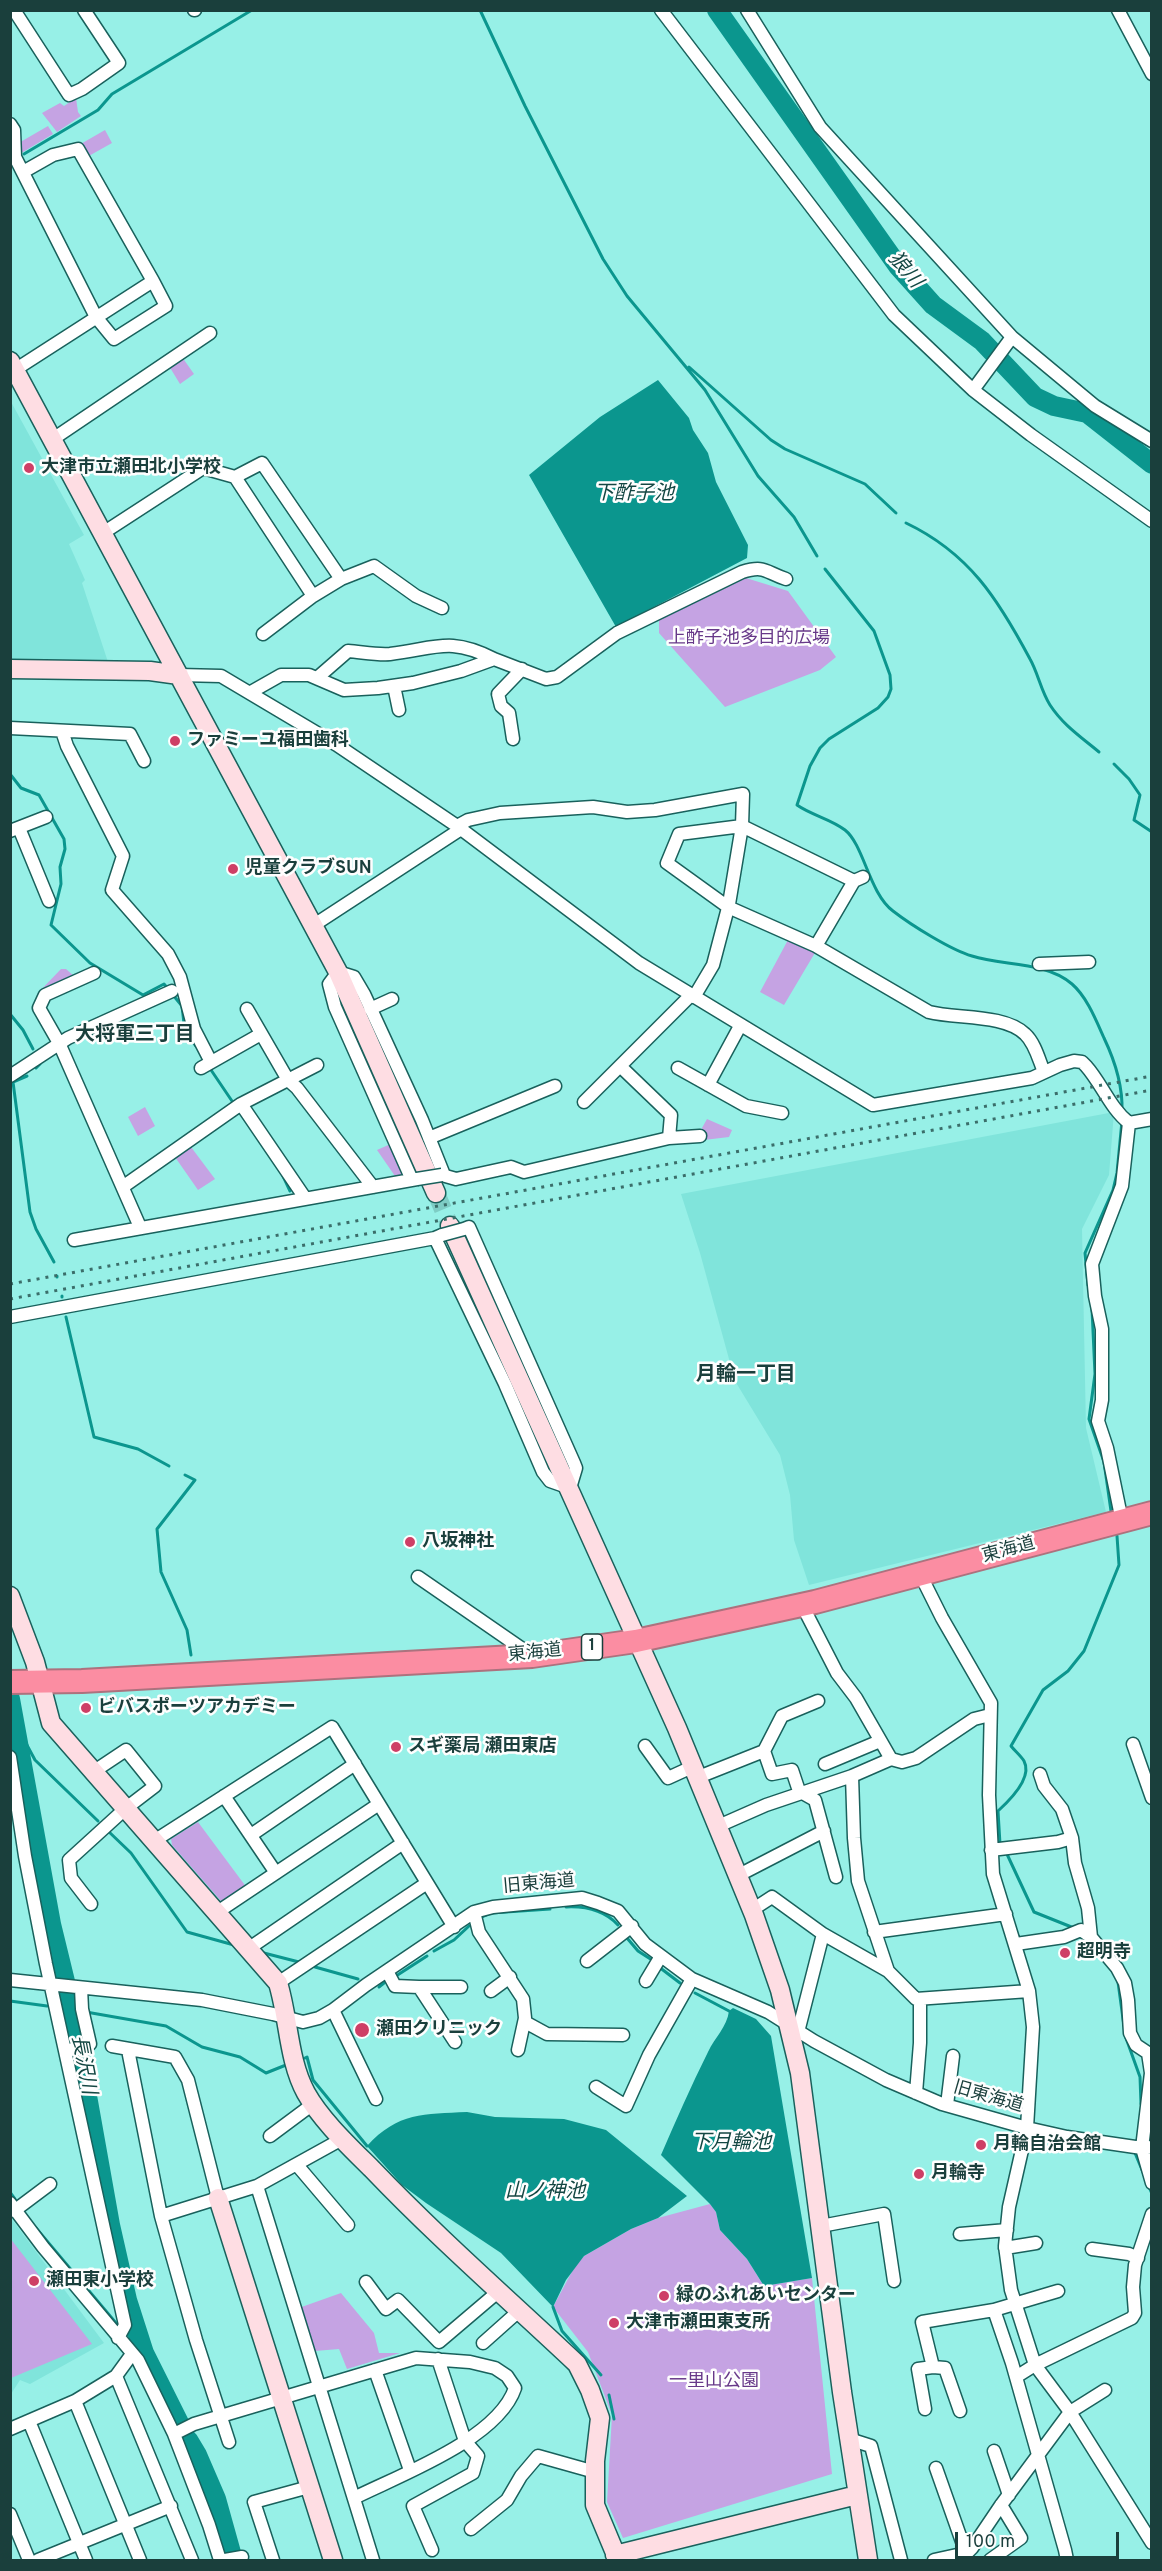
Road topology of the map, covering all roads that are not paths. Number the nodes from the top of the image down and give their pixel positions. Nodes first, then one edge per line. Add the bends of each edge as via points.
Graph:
1 (14, 10) edge
2 (84, 10) edge
3 (661, 10) edge
4 (747, 10) edge
5 (1118, 10) edge
6 (1152, 74) edge
7 (10, 124) edge
8 (23, 172) junction
9 (153, 281) junction
10 (96, 317) junction
11 (210, 333) dead end
12 (1010, 340) junction
13 (12, 368) edge
14 (973, 390) junction
15 (52, 439) junction
16 (1152, 441) edge
17 (235, 477) junction
18 (1152, 521) edge
19 (103, 533) junction
20 (341, 579) junction
21 (786, 579) dead end
22 (313, 596) junction
23 (442, 608) dead end
24 (263, 633) dead end
25 (494, 659) junction
26 (10, 669) edge
27 (522, 669) junction
28 (179, 675) junction
29 (317, 678) junction
30 (394, 686) junction
31 (251, 692) junction
32 (399, 710) dead end
33 (10, 728) edge
34 (62, 731) junction
35 (513, 740) dead end
36 (144, 761) dead end
37 (46, 817) dead end
38 (742, 826) junction
39 (459, 828) junction
40 (15, 829) edge
41 (49, 901) dead end
42 (728, 907) junction
43 (314, 926) junction
44 (816, 946) junction
45 (1089, 962) dead end
46 (1039, 964) dead end
47 (338, 972) junction
48 (94, 973) dead end
49 (167, 993) dead end
50 (692, 996) junction
51 (392, 999) dead end
52 (247, 1009) dead end
53 (370, 1009) junction
54 (740, 1026) junction
55 (261, 1034) junction
56 (59, 1043) junction
57 (317, 1065) dead end
58 (620, 1066) junction
59 (678, 1068) dead end
60 (1044, 1072) junction
61 (10, 1076) edge
62 (288, 1080) junction
63 (708, 1085) junction
64 (555, 1086) dead end
65 (584, 1102) dead end
66 (237, 1106) junction
67 (782, 1113) dead end
68 (1125, 1119) junction
69 (1152, 1119) edge
70 (700, 1136) dead end
71 (429, 1138) junction
72 (669, 1138) junction
73 (414, 1180) junction
74 (441, 1181) junction
75 (124, 1186) junction
76 (373, 1187) junction
77 (305, 1198) junction
78 (140, 1227) junction
79 (448, 1232) joint
80 (74, 1240) dead end
81 (10, 1317) edge
82 (1152, 1513) edge
83 (1122, 1521) junction
84 (920, 1574) junction
85 (418, 1577) dead end
86 (10, 1596) edge
87 (802, 1605) junction
88 (636, 1641) junction
89 (532, 1656) junction
90 (14, 1682) edge
91 (40, 1682) junction
92 (818, 1701) dead end
93 (990, 1715) junction
94 (880, 1741) junction
95 (1133, 1744) dead end
96 (645, 1746) dead end
97 (764, 1751) junction
98 (10, 1757) edge
99 (891, 1759) junction
100 (355, 1764) junction
101 (825, 1764) dead end
102 (93, 1772) junction
103 (694, 1772) junction
104 (1040, 1774) dead end
105 (852, 1776) junction
106 (1148, 1777) edge
107 (801, 1793) junction
108 (224, 1796) junction
109 (1152, 1798) edge
110 (379, 1804) junction
111 (125, 1809) junction
112 (716, 1827) junction
113 (824, 1831) junction
114 (251, 1835) junction
115 (1072, 1838) junction
116 (154, 1841) junction
117 (403, 1843) junction
118 (993, 1850) junction
119 (276, 1873) junction
120 (737, 1876) junction
121 (836, 1877) dead end
122 (427, 1883) junction
123 (91, 1904) dead end
124 (752, 1910) junction
125 (474, 1912) junction
126 (216, 1913) junction
127 (1006, 1914) junction
128 (632, 1926) junction
129 (454, 1927) junction
130 (874, 1932) junction
131 (823, 1934) junction
132 (1091, 1937) junction
133 (1016, 1944) junction
134 (248, 1949) junction
135 (661, 1956) junction
136 (587, 1961) dead end
137 (387, 1971) junction
138 (888, 1971) junction
139 (510, 1977) junction
140 (692, 1979) junction
141 (10, 1980) edge
142 (646, 1981) dead end
143 (278, 1983) junction
144 (52, 1985) junction
145 (419, 1987) junction
146 (461, 1987) dead end
147 (81, 1988) junction
148 (491, 1991) dead end
149 (1029, 1991) junction
150 (921, 1999) junction
151 (333, 2010) junction
152 (287, 2018) junction
153 (525, 2022) junction
154 (794, 2029) junction
155 (623, 2035) dead end
156 (455, 2042) dead end
157 (112, 2046) dead end
158 (128, 2050) junction
159 (518, 2050) dead end
160 (66, 2051) junction
161 (952, 2056) dead end
162 (596, 2087) dead end
163 (916, 2092) junction
164 (376, 2098) dead end
165 (313, 2104) junction
166 (947, 2105) junction
167 (1027, 2128) junction
168 (270, 2136) dead end
169 (342, 2139) junction
170 (1147, 2148) edge
171 (297, 2165) junction
172 (1152, 2183) edge
173 (50, 2184) dead end
174 (257, 2186) junction
175 (219, 2198) junction
176 (12, 2207) edge
177 (161, 2216) junction
178 (1148, 2216) edge
179 (348, 2225) dead end
180 (821, 2226) junction
181 (1007, 2230) junction
182 (960, 2234) dead end
183 (1036, 2243) dead end
184 (1005, 2248) junction
185 (1092, 2249) dead end
186 (1133, 2256) junction
187 (894, 2281) dead end
188 (366, 2282) dead end
189 (499, 2291) junction
190 (1058, 2291) dead end
191 (1015, 2304) junction
192 (520, 2310) junction
193 (994, 2310) junction
194 (117, 2338) junction
195 (483, 2343) dead end
196 (132, 2354) junction
197 (438, 2359) junction
198 (1035, 2365) junction
199 (933, 2367) junction
200 (375, 2370) junction
201 (116, 2376) junction
202 (1016, 2377) junction
203 (321, 2386) junction
204 (1105, 2390) dead end
205 (280, 2398) junction
206 (75, 2401) junction
207 (925, 2409) dead end
208 (960, 2411) dead end
209 (1070, 2412) junction
210 (222, 2417) junction
211 (28, 2421) junction
212 (10, 2429) edge
213 (174, 2434) junction
214 (849, 2439) junction
215 (465, 2441) junction
216 (229, 2442) dead end
217 (994, 2451) dead end
218 (1038, 2458) junction
219 (936, 2468) dead end
220 (410, 2470) junction
221 (595, 2472) junction
222 (309, 2487) junction
223 (857, 2495) junction
224 (354, 2498) junction
225 (1005, 2500) junction
226 (171, 2506) junction
227 (11, 2516) edge
228 (126, 2525) junction
229 (471, 2529) dead end
230 (1152, 2543) edge
231 (79, 2544) junction
232 (432, 2550) dead end
233 (241, 2557) dead end
234 (963, 2557) edge
235 (617, 2558) edge
236 (29, 2560) edge
237 (38, 2560) edge
238 (86, 2560) edge
239 (140, 2560) edge
240 (192, 2560) edge
241 (220, 2560) edge
242 (225, 2560) edge
243 (273, 2560) edge
244 (333, 2560) edge
245 (373, 2560) edge
246 (868, 2560) edge
247 (902, 2560) edge
248 (934, 2560) edge
249 (990, 2560) edge
250 (1066, 2560) edge

1 - 2 street via 69,95 119,63
3 - 14 street via 894,315
4 - 12 street via 820,127
5 - 6 street
7 - 8 street via 14,130 15,157
8 - 9 street via 53,155 78,149
8 - 10 street
9 - 10 street
9 - 10 street via 166,306 114,339
10 - 13 street
11 - 15 street
12 - 14 street
12 - 16 street via 1095,406
13 - 15 street
14 - 18 street
15 - 19 street
17 - 19 street via 203,468
17 - 20 street via 262,463
17 - 22 street
19 - 28 street
20 - 22 street
20 - 23 street via 374,566 416,597
21 - 27 street via 756,567 617,633 557,677 546,679
22 - 24 street
25 - 27 street
25 - 29 street via 460,645 390,654 348,651
25 - 30 street
26 - 28 street
27 - 35 street via 498,694 501,706 509,713
28 - 31 street via 221,676
28 - 43 street
29 - 30 street via 344,690
29 - 31 street via 281,675
30 - 32 street
31 - 39 street
33 - 34 street
34 - 36 street via 130,734
34 - 55 street via 123,856 112,890 168,954 180,977 208,1064
37 - 40 street
38 - 39 street via 743,794 655,810 627,812 592,807 500,813 468,820
38 - 42 street
38 - 42 street via 679,834 667,863
38 - 44 street via 859,879
39 - 43 street
39 - 50 street via 639,963
40 - 41 street
42 - 44 street
42 - 50 street via 713,964
43 - 47 street
44 - 60 street via 929,1012 1006,1022 1026,1034
45 - 46 street
47 - 53 street via 354,977
47 - 73 street via 329,984 335,1007
47 - 74 street
48 - 56 street via 45,995 39,1008
49 - 56 street
50 - 54 street
50 - 58 street
51 - 53 street
52 - 55 street
53 - 71 street
54 - 60 street via 873,1105 1032,1078
54 - 63 street
55 - 62 street
56 - 61 street
56 - 75 street
57 - 62 street
58 - 65 street
58 - 72 street via 671,1115
59 - 63 street
60 - 68 street via 1074,1061 1082,1062
62 - 66 street
62 - 76 street
63 - 67 street via 746,1106
64 - 71 street
66 - 75 street
66 - 77 street
68 - 69 street
68 - 83 street via 1122,1186 1092,1264 1102,1329 1102,1400 1098,1421
70 - 72 street
71 - 74 street
72 - 74 street via 524,1172 511,1167
73 - 74 street, bridge
73 - 76 street
75 - 78 street
76 - 77 street
77 - 78 street
78 - 80 street
79 - 81 street
79 - 88 street via 570,1488
82 - 83 highway, 東海道 / 1
83 - 84 highway, 東海道 / 1
84 - 87 highway, 東海道 / 1
84 - 93 street via 991,1703
85 - 89 street
86 - 91 street
87 - 88 highway, 東海道 / 1
87 - 94 street via 837,1673 851,1683
88 - 89 highway, 東海道 / 1
88 - 103 street
89 - 91 highway, 東海道 / 1
90 - 91 highway, 東海道 / 1
91 - 102 street via 51,1723
92 - 97 street via 782,1716
93 - 99 street via 974,1719 916,1758 902,1762
93 - 118 street
94 - 99 street
94 - 101 street
95 - 106 street
96 - 103 street via 668,1778
97 - 103 street
97 - 107 street via 772,1774 792,1770
98 - 144 street via 25,1856
99 - 105 street
100 - 108 street via 332,1726
100 - 110 street
100 - 114 street
102 - 111 street
102 - 111 street via 126,1750 154,1786
103 - 112 street
104 - 115 street via 1062,1809
105 - 107 street
105 - 130 street via 858,1881
106 - 109 street
107 - 112 street
107 - 113 street via 815,1800
108 - 114 street
108 - 116 street
110 - 117 street
110 - 119 street
111 - 116 street
111 - 123 street via 69,1860 70,1878
112 - 120 street
113 - 120 street
113 - 121 street
114 - 119 street
115 - 118 street
115 - 132 street
116 - 126 street
117 - 122 street
117 - 134 street
118 - 127 street via 993,1874
119 - 126 street
120 - 124 street
122 - 129 street
122 - 143 street
124 - 131 street via 772,1897
124 - 154 street
125 - 128 street, 旧東海道 via 582,1899 618,1911
125 - 129 street, 旧東海道
125 - 139 street via 479,1932
126 - 134 street
127 - 130 street
127 - 133 street
128 - 135 street, 旧東海道 via 645,1944
128 - 136 street
129 - 137 street, 旧東海道
130 - 138 street
131 - 138 street
131 - 154 street
132 - 133 street via 1081,1930 1064,1937
132 - 170 street via 1118,1968 1125,1983 1130,2033 1136,2045 1149,2053
133 - 149 street
134 - 143 street
135 - 140 street, 旧東海道
135 - 142 street
137 - 145 street via 395,1986
137 - 151 street, 旧東海道
138 - 150 street via 916,1999
139 - 148 street
139 - 153 street via 523,1999
140 - 154 street, 旧東海道 via 768,2012
140 - 162 street via 649,2055 626,2106
141 - 144 street, 旧東海道
143 - 152 street
144 - 147 street, 旧東海道
144 - 160 street
145 - 146 street
145 - 156 street
147 - 152 street, 旧東海道 via 202,2000
147 - 160 street via 89,2044
149 - 150 street
149 - 167 street via 1034,2026
150 - 163 street
151 - 152 street, 旧東海道 via 311,2021
151 - 164 street
152 - 165 street via 300,2081
153 - 155 street via 547,2034
153 - 159 street
154 - 163 street, 旧東海道 via 862,2069
154 - 180 street
157 - 158 street
158 - 175 street via 175,2057 188,2080
158 - 177 street
160 - 194 street via 125,2325
161 - 166 street
163 - 166 street, 旧東海道
165 - 168 street
165 - 169 street
166 - 167 street, 旧東海道
167 - 170 street, 旧東海道
167 - 181 street
169 - 171 street
169 - 189 street via 415,2214
170 - 172 street
171 - 174 street
171 - 179 street
173 - 176 street
174 - 175 street
174 - 203 street
175 - 177 street
175 - 205 street
176 - 194 street
177 - 210 street
178 - 186 street
180 - 187 street via 884,2214
180 - 214 street
181 - 182 street
181 - 184 street
183 - 184 street
184 - 191 street
185 - 186 street
186 - 198 street via 1132,2318
188 - 189 street via 386,2309 398,2300 439,2342
189 - 192 street
190 - 191 street
191 - 193 street
191 - 198 street
192 - 195 street
192 - 221 street via 576,2364 590,2390 600,2418
193 - 199 street via 922,2322
193 - 202 street
194 - 196 street
196 - 201 street
196 - 213 street
197 - 200 street via 416,2358
197 - 215 street
197 - 215 street via 495,2368 515,2388 493,2422
198 - 202 street
198 - 209 street
199 - 207 street via 918,2369
199 - 208 street via 945,2368
200 - 203 street
200 - 220 street
201 - 206 street
201 - 226 street
202 - 218 street
203 - 205 street
203 - 224 street
204 - 209 street
205 - 210 street
205 - 222 street
206 - 211 street
206 - 228 street
209 - 218 street
209 - 230 street
210 - 213 street
210 - 216 street
211 - 212 street
211 - 231 street
213 - 241 street
214 - 223 street
214 - 247 street via 871,2446
215 - 220 street
215 - 232 street via 478,2456 473,2473 413,2506
217 - 225 street
218 - 225 street
218 - 250 street
219 - 234 street
220 - 224 street
221 - 229 street via 538,2456 507,2500
221 - 235 street via 595,2505
222 - 243 street via 254,2502
222 - 244 street
223 - 235 street
223 - 246 street
224 - 245 street
225 - 234 street
225 - 249 street via 1021,2538
226 - 228 street
226 - 240 street
227 - 236 street
228 - 231 street
228 - 239 street
231 - 237 street
231 - 238 street
233 - 242 street
234 - 248 street

